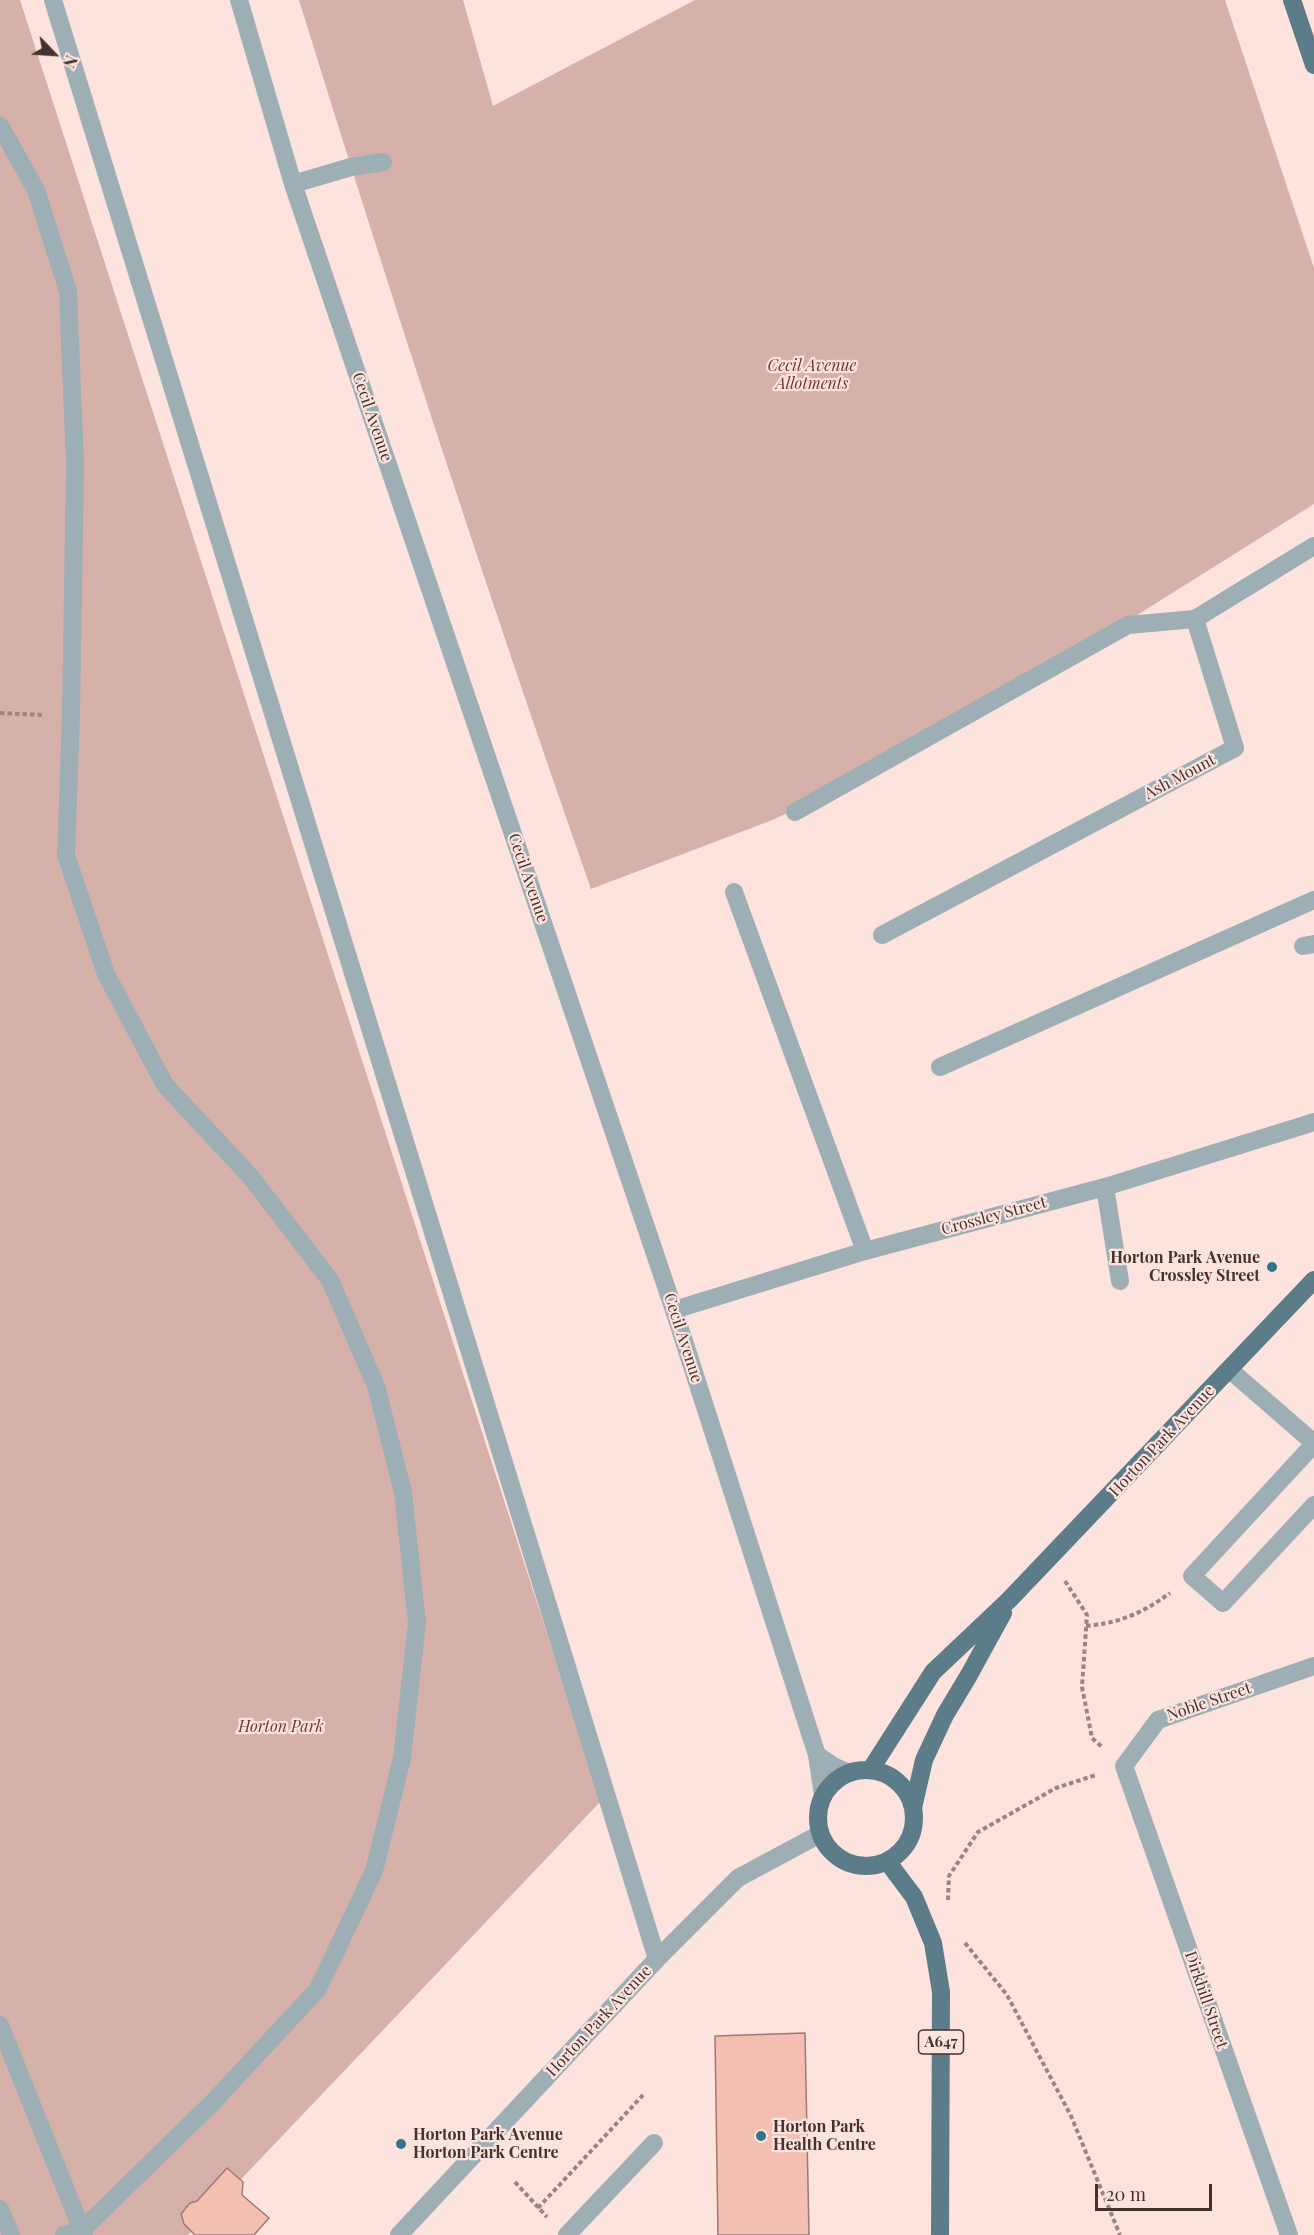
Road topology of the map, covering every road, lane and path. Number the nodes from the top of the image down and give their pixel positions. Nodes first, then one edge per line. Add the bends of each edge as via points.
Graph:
1 (53, 0) edge
2 (239, 0) edge
3 (1292, 0) edge
4 (1314, 65) edge
5 (0, 126) edge
6 (383, 162) dead end
7 (293, 184) junction
8 (1314, 546) edge
9 (1194, 620) junction
10 (0, 713) edge
11 (71, 716) junction
12 (795, 812) dead end
13 (734, 892) dead end
14 (1314, 900) edge
15 (882, 935) dead end
16 (940, 1067) dead end
17 (1314, 1122) edge
18 (1105, 1187) junction
19 (865, 1251) junction
20 (1314, 1280) edge
21 (1120, 1281) dead end
22 (674, 1311) junction
23 (1230, 1370) junction
24 (1314, 1444) edge
25 (1314, 1505) edge
26 (1050, 1558) junction
27 (1191, 1576) junction
28 (1009, 1600) junction
29 (1086, 1626) junction
30 (1314, 1666) edge
31 (817, 1755) junction
32 (1124, 1766) junction
33 (871, 1769) junction
34 (849, 1773) junction
35 (823, 1796) junction
36 (914, 1808) junction
37 (820, 1834) junction
38 (888, 1861) junction
39 (947, 1910) dead end
40 (958, 1935) dead end
41 (657, 1959) junction
42 (0, 2025) edge
43 (6, 2055) edge
44 (643, 2095) dead end
45 (654, 2143) dead end
46 (515, 2182) dead end
47 (538, 2208) junction
48 (0, 2209) edge
49 (551, 2221) dead end
50 (83, 2232) edge
51 (11, 2235) edge
52 (64, 2235) edge
53 (399, 2235) edge
54 (567, 2235) edge
55 (940, 2235) edge
56 (1120, 2235) edge
57 (1289, 2235) edge

1 - 41 street
2 - 7 street, Cecil Avenue
3 - 4 main road
5 - 11 street via 36,190 68,291 75,464
6 - 7 street
7 - 22 street, Cecil Avenue
8 - 9 street
9 - 12 street via 1128,625
9 - 15 street, Ash Mount via 1235,748
10 - 11 path
11 - 50 street via 66,855 106,974 165,1085 250,1176 330,1280 376,1386 400,1481 417,1623 402,1758 374,1871 318,1989 214,2102
13 - 19 street
14 - 16 street
17 - 18 street, Crossley Street
18 - 19 street, Crossley Street
18 - 21 street
19 - 22 street, Crossley Street
20 - 23 main road, Horton Park Avenue
22 - 31 street, Cecil Avenue
23 - 24 street
23 - 26 main road, Horton Park Avenue
24 - 27 street
25 - 27 street via 1223,1603
26 - 28 main road, Horton Park Avenue
26 - 29 path via 1087,1615
27 - 29 path via 1152,1607 1111,1624
28 - 33 main road, Horton Park Avenue via 933,1672
28 - 36 main road, Horton Park Avenue via 924,1760
29 - 32 path via 1082,1687 1092,1738
30 - 32 street, Noble Street via 1158,1720
31 - 34 street
31 - 35 street, Cecil Avenue
32 - 39 path via 1056,1788 978,1832 949,1876
32 - 57 street, Dirkhill Street
33 - 34 main road
33 - 36 main road via 898,1782
34 - 35 main road via 840,1776
35 - 37 main road via 817,1818
36 - 38 main road via 909,1839
37 - 38 main road via 840,1859 855,1865 872,1866
37 - 41 street, Horton Park Avenue via 738,1878
38 - 55 main road, A647 via 914,1897 933,1943 941,1992
40 - 56 path via 1007,1995 1071,2116
41 - 53 street, Horton Park Avenue
42 - 43 street
43 - 50 street
44 - 47 path
45 - 54 street
46 - 47 path
47 - 49 path
48 - 51 street
50 - 52 street

